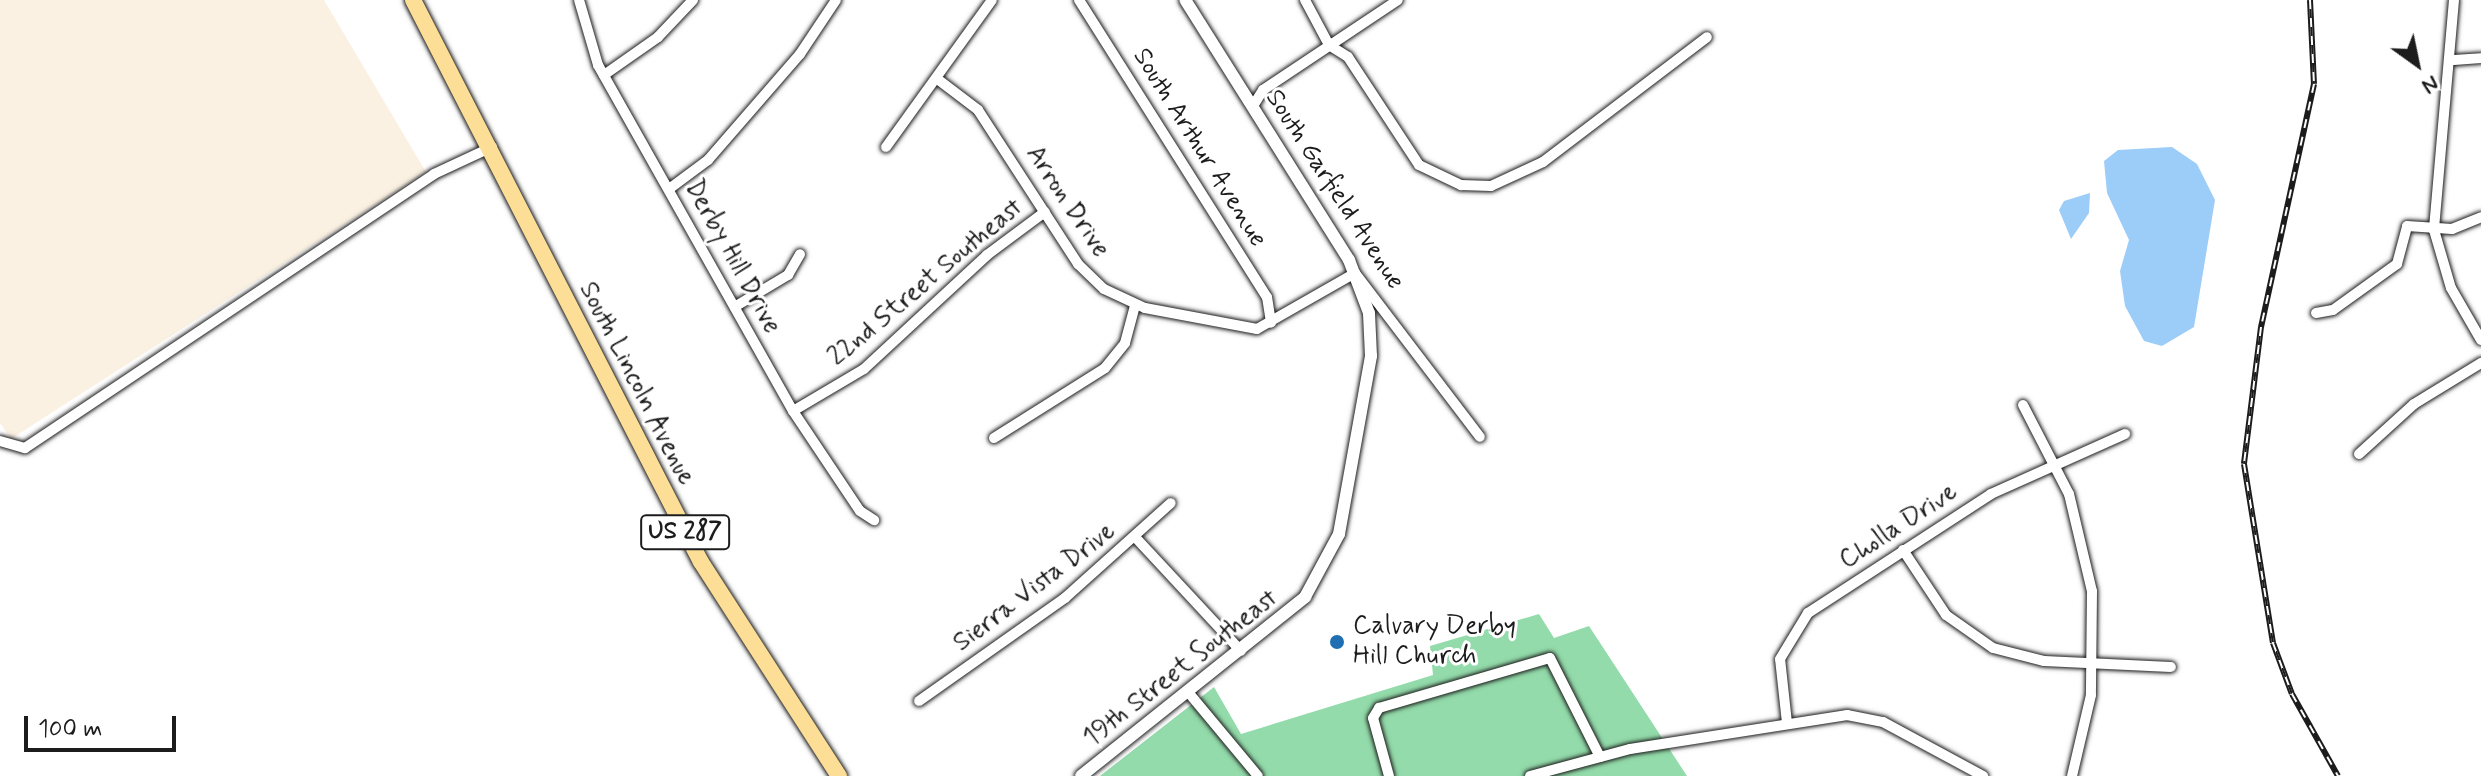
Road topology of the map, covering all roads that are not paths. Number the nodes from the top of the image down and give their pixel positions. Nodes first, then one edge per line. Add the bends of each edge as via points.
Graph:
1 (413, 0) edge
2 (579, 0) edge
3 (693, 0) edge
4 (836, 0) edge
5 (992, 0) edge
6 (1079, 0) edge
7 (1185, 0) edge
8 (1305, 0) edge
9 (1398, 0) edge
10 (2454, 0) edge
11 (1707, 37) dead end
12 (1329, 45) junction
13 (2481, 58) edge
14 (2454, 60) junction
15 (604, 75) junction
16 (940, 81) junction
17 (1253, 106) junction
18 (492, 147) junction
19 (886, 147) dead end
20 (669, 189) junction
21 (1045, 212) junction
22 (2481, 217) edge
23 (2434, 230) junction
24 (800, 254) dead end
25 (1355, 273) junction
26 (1135, 305) junction
27 (736, 306) junction
28 (2316, 313) dead end
29 (1271, 323) junction
30 (2481, 340) edge
31 (2481, 363) edge
32 (2023, 405) dead end
33 (793, 411) junction
34 (2125, 434) dead end
35 (1480, 437) dead end
36 (994, 438) dead end
37 (0, 441) edge
38 (2359, 454) dead end
39 (2056, 464) junction
40 (1171, 503) dead end
41 (874, 520) dead end
42 (1136, 538) junction
43 (1903, 550) junction
44 (1241, 651) junction
45 (2094, 663) junction
46 (2171, 667) dead end
47 (1188, 692) junction
48 (919, 701) dead end
49 (1787, 723) junction
50 (1600, 757) junction
51 (839, 776) edge
52 (1081, 776) edge
53 (1258, 776) edge
54 (1389, 776) edge
55 (1530, 776) edge
56 (1983, 776) edge
57 (2072, 776) edge

1 - 18 highway, South Lincoln Avenue / US 287
2 - 15 street, Derby Hill Drive
3 - 15 street via 658,37
4 - 20 street via 800,54 708,160
5 - 16 street
6 - 29 street, South Arthur Avenue via 1267,297
7 - 17 street, South Garfield Avenue
8 - 12 street
9 - 12 street
10 - 14 street
11 - 12 street via 1543,162 1491,186 1439,180 1419,165 1348,57
12 - 17 street via 1263,90
13 - 14 street
14 - 23 street
15 - 20 street, Derby Hill Drive
16 - 19 street
16 - 21 street, Arron Drive via 978,110
17 - 25 street, South Garfield Avenue
18 - 37 street via 433,174 25,448
18 - 51 highway, South Lincoln Avenue / US 287 via 701,562
20 - 27 street, Derby Hill Drive
21 - 26 street, Arron Drive via 1086,273
21 - 33 street, 22nd Street Southeast via 987,255 864,369
22 - 23 street
23 - 28 street via 2407,226 2397,264 2333,310
23 - 30 street via 2451,288
24 - 27 street via 788,275
25 - 29 street, Arron Drive
25 - 35 street, South Garfield Avenue
25 - 44 street, 19th Street Southeast via 1369,313 1371,356 1339,534 1305,597
26 - 29 street, Arron Drive via 1249,329
26 - 36 street via 1125,343 1105,368
27 - 33 street, Derby Hill Drive
31 - 38 street via 2414,404
32 - 39 street
33 - 41 street, Derby Hill Drive via 860,511
34 - 39 street, Cholla Drive
39 - 43 street, Cholla Drive via 1991,494
39 - 45 street via 2085,551
40 - 42 street, Sierra Vista Drive
42 - 44 street
42 - 48 street, Sierra Vista Drive
43 - 45 street via 1946,615 1983,644 2033,660
43 - 49 street, Cholla Drive via 1791,632 1780,668
44 - 47 street, 19th Street Southeast
45 - 46 street
45 - 57 street
47 - 52 street, 19th Street Southeast
47 - 53 street
49 - 50 street
49 - 56 street via 1864,716
50 - 54 street via 1559,666 1543,658 1379,708 1373,718
50 - 55 street

